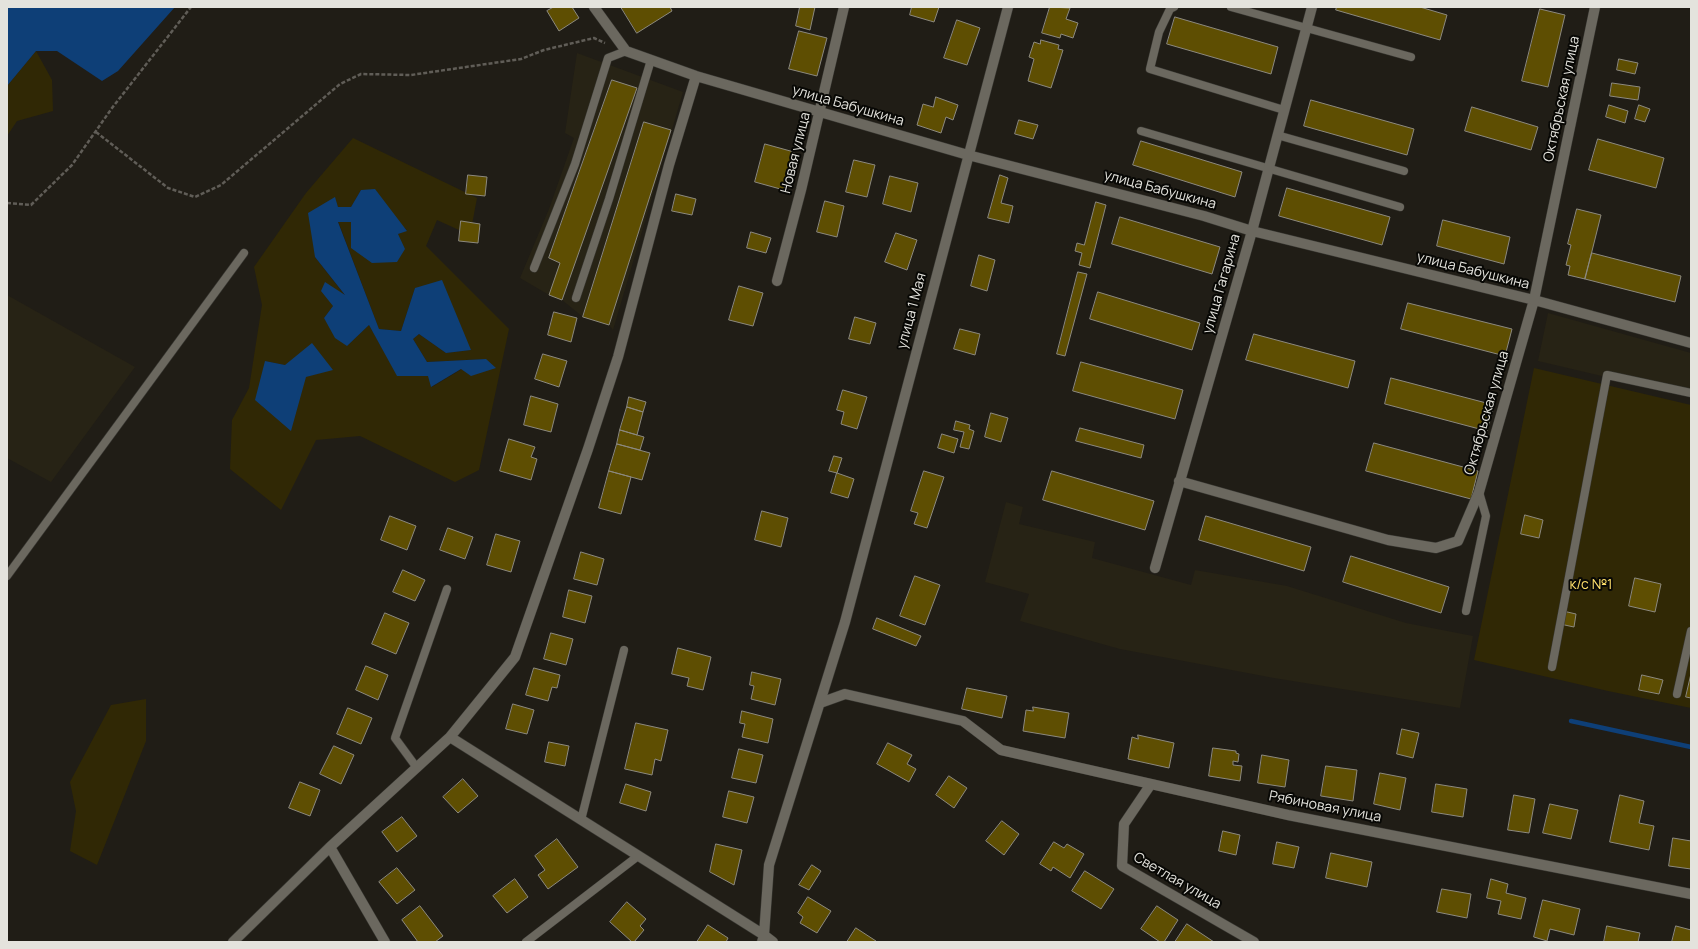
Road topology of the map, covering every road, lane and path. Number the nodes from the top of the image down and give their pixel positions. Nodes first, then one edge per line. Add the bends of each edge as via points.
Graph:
1 (192, 7) edge
2 (594, 7) edge
3 (844, 7) edge
4 (1008, 7) edge
5 (1174, 7) edge
6 (1230, 7) edge
7 (1312, 7) edge
8 (1595, 7) edge
9 (1306, 28) junction
10 (607, 43) dead end
11 (626, 51) junction
12 (1411, 57) dead end
13 (651, 60) junction
14 (696, 76) junction
15 (1284, 110) junction
16 (820, 113) junction
17 (1141, 131) dead end
18 (96, 132) junction
19 (1277, 135) junction
20 (968, 155) junction
21 (1268, 168) junction
22 (1404, 171) dead end
23 (7, 203) edge
24 (1400, 207) dead end
25 (1252, 231) junction
26 (244, 253) dead end
27 (534, 268) dead end
28 (777, 281) dead end
29 (576, 298) dead end
30 (1534, 300) junction
31 (1691, 343) edge
32 (1691, 393) edge
33 (1179, 482) junction
34 (1479, 492) junction
35 (1155, 568) dead end
36 (7, 576) edge
37 (447, 589) dead end
38 (1466, 611) dead end
39 (1691, 631) edge
40 (624, 650) dead end
41 (1552, 666) dead end
42 (1677, 694) dead end
43 (820, 703) junction
44 (450, 737) junction
45 (416, 768) junction
46 (1151, 784) junction
47 (581, 820) junction
48 (330, 847) junction
49 (638, 856) junction
50 (1691, 894) edge
51 (763, 938) edge
52 (233, 942) edge
53 (386, 942) edge
54 (526, 942) edge
55 (773, 942) edge
56 (1254, 942) edge

1 - 18 path
2 - 11 street
3 - 16 street, Новая улица
4 - 20 street, улица 1 Мая
5 - 15 lane via 1170,8 1159,32 1150,69
6 - 9 lane
7 - 9 street, улица Гагарина
8 - 30 street, Октябрьская улица
9 - 12 lane
9 - 15 street, улица Гагарина
10 - 18 path via 594,38 544,50 521,59 411,75 361,74 340,84 221,185 195,197 168,188
11 - 13 street, улица Бабушкина
11 - 27 lane via 608,58 575,164
13 - 14 street, улица Бабушкина
13 - 29 lane
14 - 16 street, улица Бабушкина
14 - 44 street via 669,165 618,357 515,657
15 - 19 street, улица Гагарина
16 - 20 street, улица Бабушкина
16 - 28 street, Новая улица
17 - 21 lane
18 - 23 path via 72,166 31,205
19 - 21 street, улица Гагарина
19 - 22 lane
20 - 25 street, улица Бабушкина via 1204,216
20 - 43 street, улица 1 Мая via 845,622
21 - 24 lane
21 - 25 street, улица Гагарина
25 - 30 street, улица Бабушкина
25 - 33 street, улица Гагарина
26 - 36 lane
30 - 31 street, улица Бабушкина
30 - 34 street, Октябрьская улица
32 - 41 lane via 1607,375
33 - 34 street, Октябрьская улица via 1388,540 1436,548 1458,541
33 - 35 street, улица Гагарина
34 - 38 lane via 1486,516
37 - 45 lane via 395,738
39 - 42 lane
40 - 47 lane
43 - 46 street, Рябиновая улица via 845,694 963,721 1001,750
43 - 51 street, улица 1 Мая via 769,865
44 - 45 street
44 - 47 street
45 - 48 street
46 - 50 street, Рябиновая улица via 1288,815
46 - 56 street, Светлая улица via 1124,824 1122,866
47 - 49 street
48 - 52 street
48 - 53 street
49 - 51 street
49 - 54 lane
51 - 55 street

